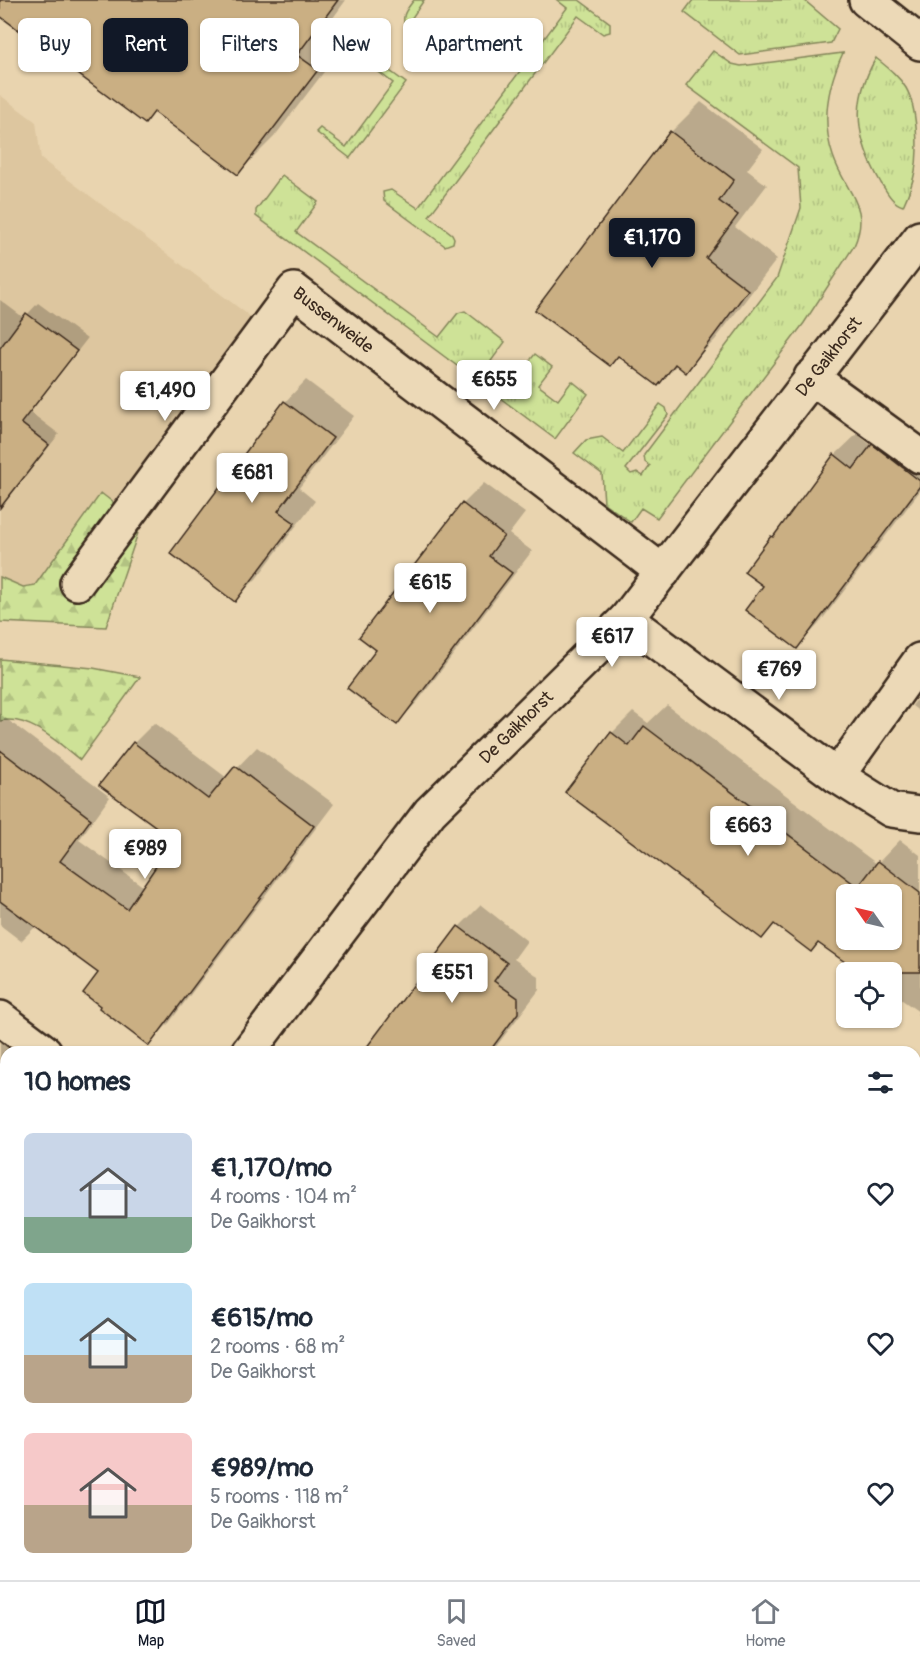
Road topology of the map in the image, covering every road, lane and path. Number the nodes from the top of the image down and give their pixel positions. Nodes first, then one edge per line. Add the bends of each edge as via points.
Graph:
1 (866, 0) edge
2 (920, 42) edge
3 (920, 238) edge
4 (810, 377) junction
5 (920, 456) edge
6 (663, 572) junction
7 (77, 584) dead end
8 (626, 619) junction
9 (920, 660) edge
10 (837, 776) junction
11 (920, 814) edge
12 (0, 1018) edge
13 (37, 1046) edge
14 (253, 1046) edge

1 - 2 street
3 - 4 street, De Gaikhorst
4 - 5 street
4 - 6 street, De Gaikhorst
6 - 7 street, Bussenweide via 294,290
6 - 8 street, De Gaikhorst
8 - 10 street
8 - 14 street, De Gaikhorst via 430,812
9 - 10 street
10 - 11 street via 891,810
12 - 13 street

